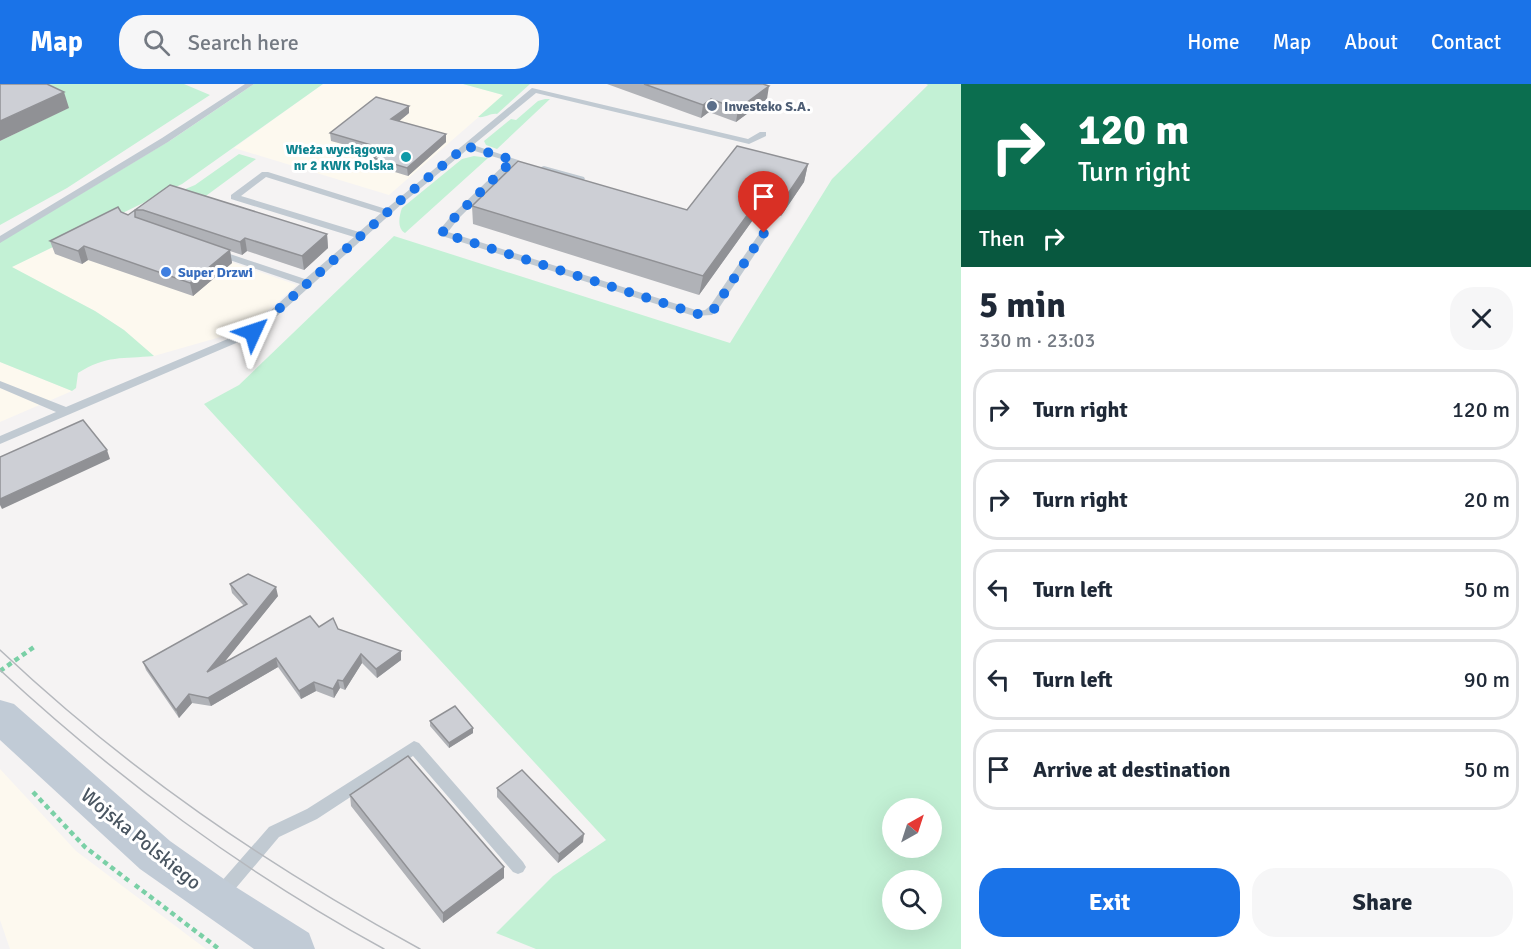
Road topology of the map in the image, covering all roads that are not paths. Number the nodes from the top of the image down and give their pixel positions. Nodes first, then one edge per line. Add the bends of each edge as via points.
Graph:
1 (250, 84) edge
2 (538, 87) edge
3 (763, 134) dead end
4 (466, 146) junction
5 (513, 160) junction
6 (525, 163) edge
7 (536, 166) edge
8 (581, 179) edge
9 (388, 212) junction
10 (764, 233) dead end
11 (361, 236) junction
12 (0, 240) edge
13 (209, 250) edge
14 (308, 284) junction
15 (0, 384) edge
16 (67, 412) junction
17 (0, 440) edge
18 (0, 716) edge
19 (518, 867) dead end
20 (216, 899) junction
21 (293, 949) edge

1 - 12 lane
2 - 3 lane via 748,142
2 - 4 lane
4 - 5 lane
4 - 9 lane
5 - 6 lane
5 - 10 lane via 442,233 698,314 714,309
7 - 8 lane
9 - 11 lane
9 - 11 lane via 265,174 234,197
11 - 14 lane
13 - 14 lane
14 - 16 lane via 253,332
15 - 16 lane
16 - 17 lane
18 - 20 street, Wojska Polskiego via 155,855
19 - 20 lane via 414,747 312,814 274,832
20 - 21 street, Wojska Polskiego

